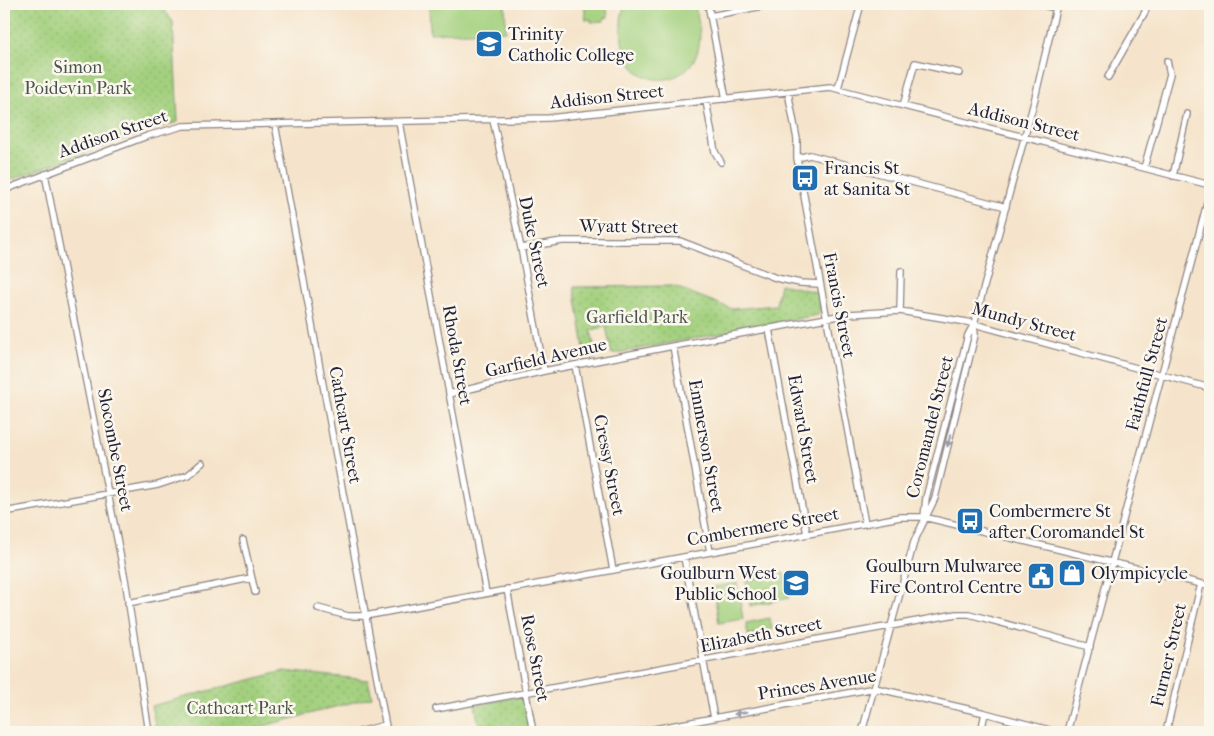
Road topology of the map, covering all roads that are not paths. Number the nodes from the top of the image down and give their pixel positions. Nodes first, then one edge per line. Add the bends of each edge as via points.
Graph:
1 (708, 4) edge
2 (774, 4) edge
3 (861, 4) edge
4 (1039, 4) edge
5 (1147, 4) edge
6 (1056, 6) edge
7 (710, 16) junction
8 (1167, 61) dead end
9 (959, 73) dead end
10 (1108, 77) dead end
11 (838, 88) junction
12 (788, 92) junction
13 (726, 98) junction
14 (706, 101) junction
15 (903, 106) junction
16 (1187, 114) dead end
17 (493, 120) junction
18 (399, 122) junction
19 (275, 124) junction
20 (1024, 138) junction
21 (797, 158) junction
22 (721, 162) dead end
23 (1144, 168) junction
24 (45, 174) junction
25 (1173, 176) junction
26 (1210, 186) edge
27 (4, 190) edge
28 (1210, 192) edge
29 (1006, 207) junction
30 (521, 248) junction
31 (901, 271) dead end
32 (820, 284) junction
33 (900, 311) junction
34 (827, 318) junction
35 (974, 324) junction
36 (769, 329) junction
37 (673, 346) junction
38 (575, 365) junction
39 (544, 372) junction
40 (958, 373) junction
41 (965, 375) junction
42 (1162, 375) junction
43 (1210, 388) edge
44 (449, 394) junction
45 (948, 414) junction
46 (955, 416) junction
47 (937, 457) junction
48 (945, 459) junction
49 (202, 463) dead end
50 (109, 494) junction
51 (4, 512) edge
52 (924, 518) junction
53 (864, 524) junction
54 (807, 534) junction
55 (243, 540) dead end
56 (710, 552) junction
57 (684, 557) junction
58 (1112, 563) junction
59 (613, 570) junction
60 (251, 578) junction
61 (1202, 584) junction
62 (1210, 586) edge
63 (507, 589) junction
64 (254, 592) dead end
65 (486, 593) junction
66 (128, 603) junction
67 (318, 608) dead end
68 (365, 616) junction
69 (890, 626) junction
70 (1090, 646) junction
71 (703, 661) junction
72 (874, 688) junction
73 (526, 693) junction
74 (436, 709) dead end
75 (985, 713) junction
76 (714, 718) junction
77 (385, 725) junction
78 (149, 732) edge
79 (359, 732) edge
80 (387, 732) edge
81 (533, 732) edge
82 (638, 732) edge
83 (862, 732) edge
84 (981, 732) edge
85 (1057, 732) edge
86 (1067, 732) edge
87 (1166, 732) edge

1 - 7 street
2 - 7 street
3 - 11 street
4 - 6 street
5 - 10 street
6 - 20 street, Coromandel Street
7 - 13 street
8 - 23 street via 1170,74
9 - 15 street via 915,63
11 - 12 street, Addison Street
11 - 15 street, Addison Street
12 - 13 street, Addison Street
12 - 21 street, Francis Street via 797,139
13 - 14 street, Addison Street
14 - 17 street, Addison Street via 549,118
14 - 22 street via 715,152
15 - 20 street, Addison Street
16 - 25 street
17 - 18 street, Addison Street
17 - 30 street, Duke Street
18 - 19 street, Addison Street
18 - 44 street, Rhoda Street
19 - 24 street, Addison Street via 183,126
19 - 68 street, Cathcart Street
20 - 23 street, Addison Street
20 - 29 street, Coromandel Street
21 - 29 street via 810,155
21 - 32 street, Francis Street
23 - 25 street, Addison Street
24 - 27 street, Addison Street
24 - 50 street, Slocombe Street
25 - 26 street, Addison Street
28 - 42 street, Faithfull Street
29 - 35 street, Coromandel Street
30 - 32 street, Wyatt Street via 562,241 680,241 776,278 800,284
30 - 39 street, Duke Street
31 - 33 street
32 - 34 street, Francis Street
33 - 34 street, Mundy Street via 873,311
33 - 35 street, Mundy Street
34 - 36 street, Garfield Avenue
34 - 53 street, Francis Street
35 - 40 street, Coromandel Street
35 - 41 street, Coromandel Street via 975,334
35 - 42 street, Mundy Street
36 - 37 street, Garfield Avenue
36 - 54 street, Edward Street
37 - 38 street, Garfield Avenue
37 - 56 street, Emmerson Street
38 - 39 street, Garfield Avenue
38 - 59 street, Cressy Street
39 - 44 street, Garfield Avenue
40 - 41 street
40 - 45 street, Coromandel Street
41 - 46 street, Coromandel Street
42 - 43 street, Mundy Street
42 - 58 street, Faithfull Street
44 - 65 street, Rhoda Street
45 - 46 street
45 - 47 street, Coromandel Street
46 -> 48 street, Coromandel Street
47 - 48 street
47 - 52 street, Coromandel Street
48 - 52 street, Coromandel Street via 935,498
49 - 50 street via 174,481
50 - 51 street
50 - 66 street, Slocombe Street
52 - 53 street, Combermere Street via 900,517
52 - 58 street, Combermere Street
52 - 69 street
53 - 54 street, Combermere Street
54 - 56 street, Combermere Street
55 - 60 street
56 - 57 street, Combermere Street
57 - 59 street, Combermere Street
57 - 71 street
58 - 61 street, Combermere Street
58 - 70 street, Faithfull Street
59 - 63 street, Combermere Street
60 - 64 street
60 - 66 street
61 - 62 street, Combermere Street
61 - 87 street, Furner Street
63 - 65 street, Combermere Street
63 - 73 street, Rose Street
65 - 68 street, Combermere Street
66 - 78 street, Slocombe Street
67 - 68 street, Combermere Street via 348,616
68 - 77 street, Cathcart Street
69 - 70 street, Elizabeth Street via 969,614
69 - 71 street, Elizabeth Street
69 - 72 street
70 - 86 street, Faithfull Street
71 - 73 street, Elizabeth Street
71 - 76 street
72 - 75 street, Princes Avenue
72 -> 76 street, Princes Avenue
72 - 83 street
73 - 74 street, Elizabeth Street
73 - 81 street, Rose Street
75 - 84 street
75 - 85 street, Princes Avenue
76 - 82 street, Princes Avenue
77 - 79 street
77 - 80 street, Cathcart Street

